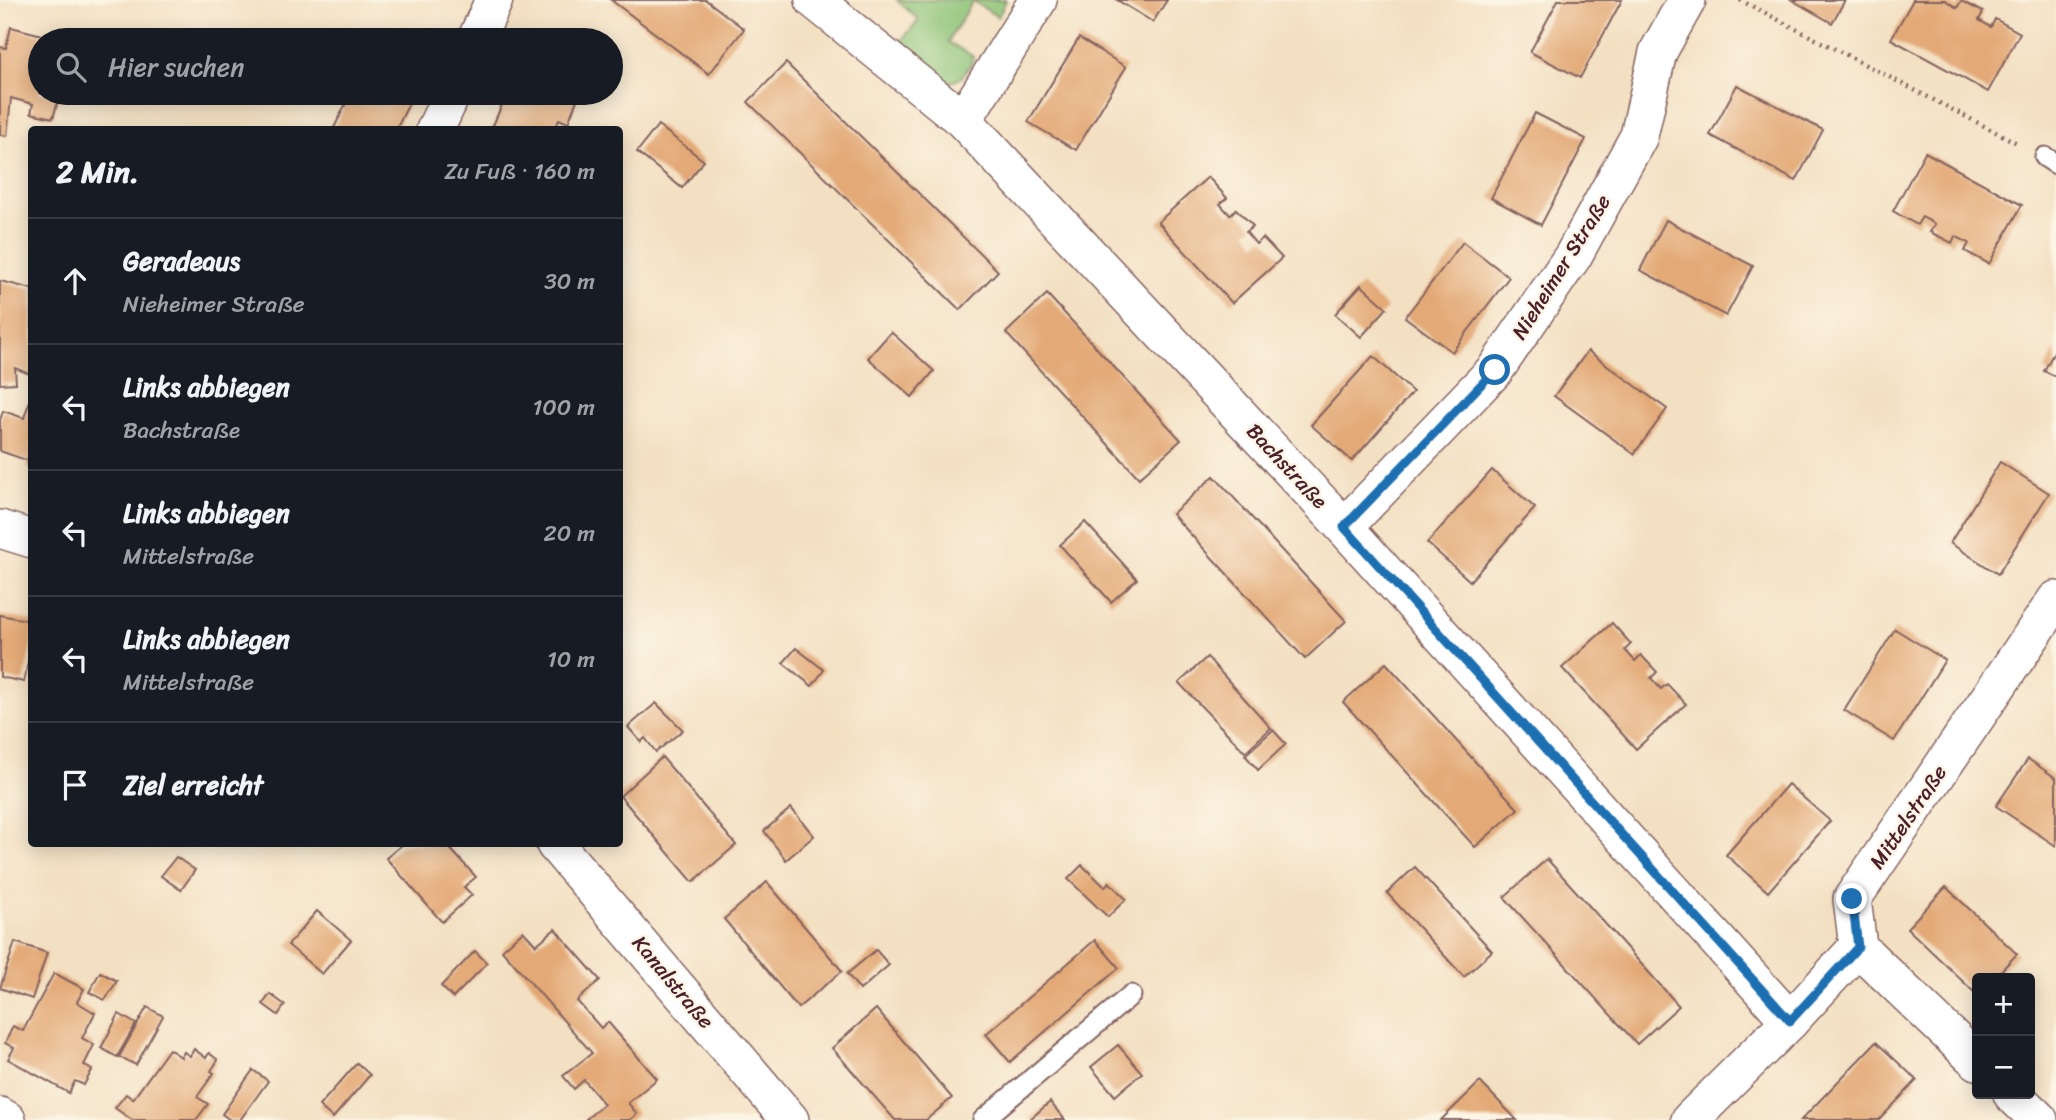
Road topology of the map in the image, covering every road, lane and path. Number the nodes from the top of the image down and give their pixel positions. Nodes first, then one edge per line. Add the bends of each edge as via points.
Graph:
1 (494, 0) edge
2 (814, 0) edge
3 (1038, 0) edge
4 (1687, 0) edge
5 (1740, 0) edge
6 (481, 28) edge
7 (446, 105) edge
8 (963, 120) junction
9 (437, 126) edge
10 (2050, 161) edge
11 (1344, 527) junction
12 (0, 528) edge
13 (28, 538) edge
14 (2056, 600) edge
15 (558, 847) edge
16 (1858, 947) junction
17 (1131, 995) dead end
18 (1790, 1021) junction
19 (1972, 1056) edge
20 (2017, 1099) edge
21 (0, 1116) edge
22 (7, 1120) edge
23 (790, 1120) edge
24 (983, 1120) edge
25 (1690, 1120) edge
26 (2039, 1120) edge

1 - 6 street
2 - 8 street, Bachstraße
3 - 8 street
4 - 11 street, Nieheimer Straße via 1658,52 1639,136 1573,256 1495,370
5 - 10 path
7 - 9 street
8 - 11 street, Bachstraße
11 - 18 street, Bachstraße
12 - 13 street
14 - 16 street, Mittelstraße via 1852,899
15 - 23 street, Kanalstraße
16 - 18 street
16 - 19 street
17 - 24 lane
18 - 25 street
20 - 26 street
21 - 22 street

